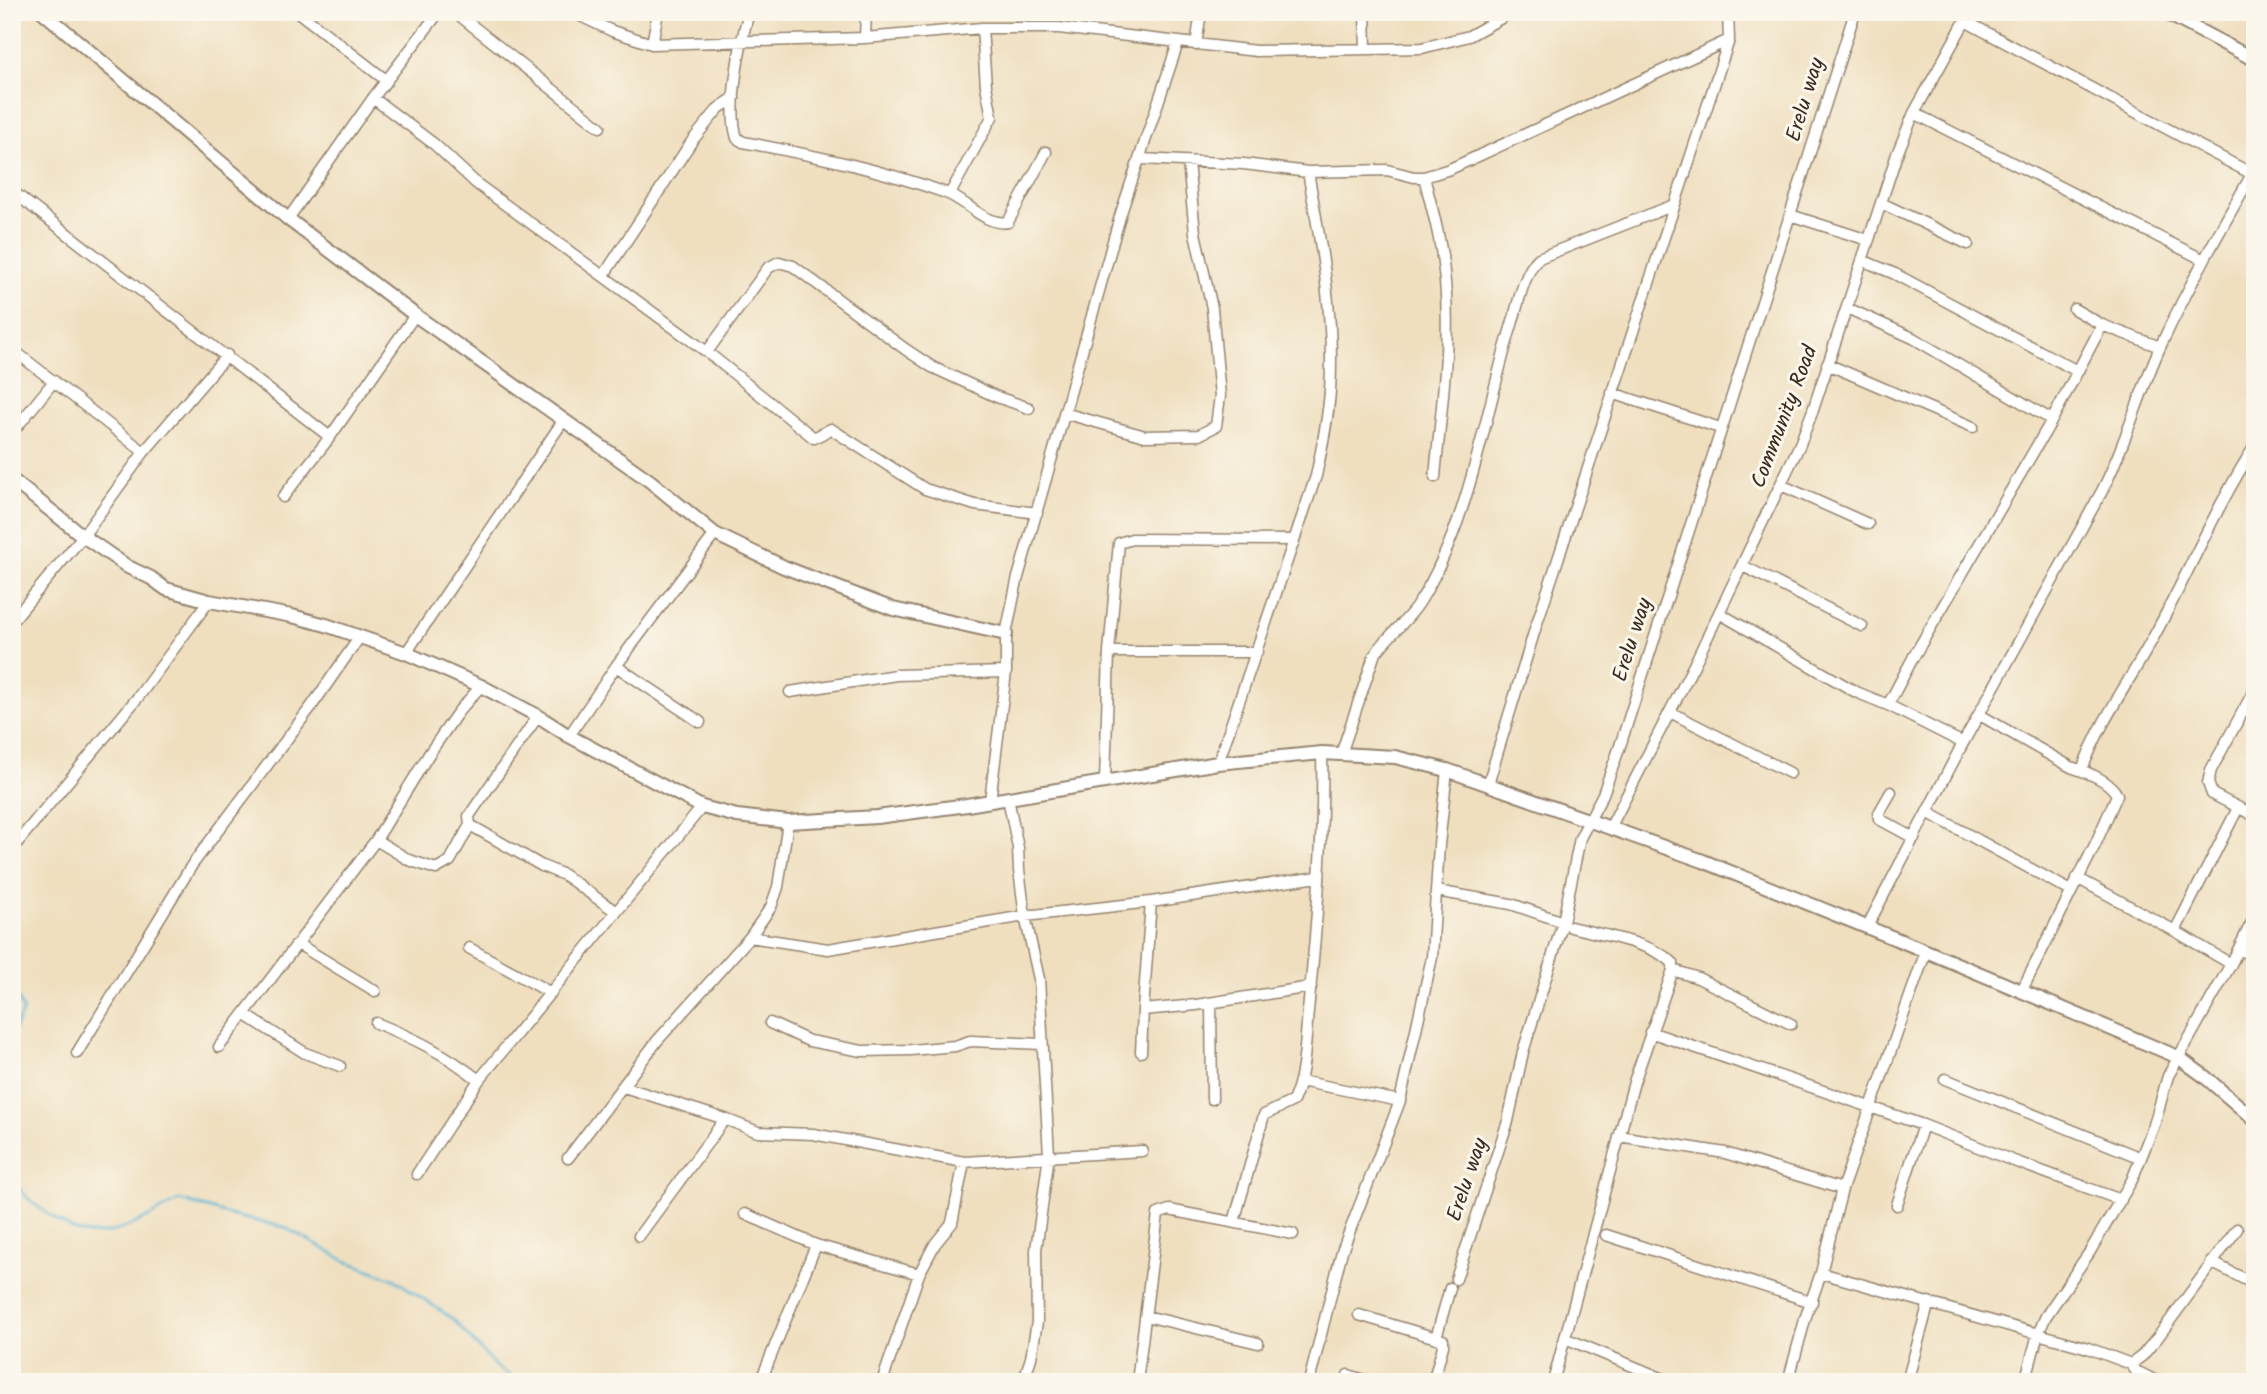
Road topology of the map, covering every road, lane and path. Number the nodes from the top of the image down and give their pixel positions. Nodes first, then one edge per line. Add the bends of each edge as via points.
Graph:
1 (43, 12) edge
2 (298, 12) edge
3 (439, 12) edge
4 (455, 12) edge
5 (572, 12) edge
6 (658, 12) edge
7 (749, 12) edge
8 (866, 12) edge
9 (1201, 12) edge
10 (1365, 12) edge
11 (1512, 12) edge
12 (1728, 12) edge
13 (1855, 12) edge
14 (2164, 12) edge
15 (1968, 17) edge
16 (982, 28) junction
17 (865, 38) junction
18 (1729, 40) junction
19 (740, 42) junction
20 (1178, 43) junction
21 (652, 44) junction
22 (1196, 45) junction
23 (1366, 49) junction
24 (2255, 60) edge
25 (387, 81) junction
26 (373, 98) junction
27 (734, 98) junction
28 (1914, 113) junction
29 (600, 127) dead end
30 (1046, 152) dead end
31 (1141, 159) junction
32 (1188, 162) junction
33 (1308, 172) junction
34 (2253, 172) edge
35 (1424, 177) junction
36 (12, 191) edge
37 (950, 194) junction
38 (1881, 203) junction
39 (1674, 205) junction
40 (1790, 215) junction
41 (288, 219) junction
42 (1868, 240) junction
43 (1968, 244) dead end
44 (1862, 260) junction
45 (2204, 260) junction
46 (604, 275) junction
47 (1847, 308) junction
48 (2074, 309) dead end
49 (415, 315) junction
50 (2102, 325) junction
51 (2160, 347) junction
52 (12, 349) edge
53 (707, 352) junction
54 (227, 355) junction
55 (1827, 364) junction
56 (2077, 371) junction
57 (54, 381) junction
58 (1612, 393) junction
59 (1029, 408) dead end
60 (1064, 413) junction
61 (2052, 420) junction
62 (563, 421) junction
63 (1973, 427) dead end
64 (1720, 428) junction
65 (12, 433) edge
66 (330, 437) junction
67 (2255, 446) edge
68 (144, 452) junction
69 (1435, 477) dead end
70 (12, 480) edge
71 (1781, 485) junction
72 (283, 497) dead end
73 (1037, 513) junction
74 (1868, 524) dead end
75 (715, 534) junction
76 (83, 536) junction
77 (1293, 540) junction
78 (1743, 566) junction
79 (209, 601) junction
80 (1719, 613) junction
81 (12, 621) edge
82 (1862, 626) dead end
83 (1006, 634) junction
84 (359, 638) junction
85 (1109, 652) junction
86 (1257, 652) junction
87 (406, 653) junction
88 (616, 666) junction
89 (1006, 671) junction
90 (481, 686) junction
91 (2255, 689) edge
92 (790, 692) dead end
93 (1888, 705) junction
94 (1670, 712) junction
95 (1980, 715) junction
96 (538, 716) junction
97 (700, 722) dead end
98 (569, 736) junction
99 (1963, 743) junction
100 (1322, 753) junction
101 (1341, 754) junction
102 (1218, 763) junction
103 (1447, 770) junction
104 (2082, 770) junction
105 (1790, 773) dead end
106 (1105, 781) junction
107 (1488, 784) junction
108 (1891, 792) dead end
109 (1008, 798) junction
110 (990, 801) junction
111 (702, 807) junction
112 (2238, 808) junction
113 (1927, 812) junction
114 (2255, 816) edge
115 (1590, 820) junction
116 (788, 822) junction
117 (470, 825) junction
118 (1611, 826) junction
119 (1914, 838) junction
120 (376, 841) junction
121 (16, 844) dead end
122 (1318, 877) junction
123 (2077, 878) junction
124 (1436, 891) junction
125 (2071, 891) junction
126 (1151, 902) junction
127 (615, 911) junction
128 (1026, 916) junction
129 (2255, 916) edge
130 (1567, 924) junction
131 (1867, 927) junction
132 (2175, 931) junction
133 (750, 937) junction
134 (298, 944) junction
135 (469, 948) dead end
136 (2239, 948) junction
137 (1926, 951) junction
138 (2255, 958) edge
139 (2231, 964) junction
140 (1673, 970) junction
141 (1311, 987) junction
142 (376, 991) dead end
143 (2021, 992) junction
144 (551, 993) junction
145 (1211, 1003) junction
146 (1143, 1010) junction
147 (244, 1014) junction
148 (376, 1023) dead end
149 (771, 1023) dead end
150 (1791, 1024) dead end
151 (1650, 1032) junction
152 (1042, 1044) junction
153 (219, 1047) dead end
154 (1140, 1052) dead end
155 (77, 1054) dead end
156 (2178, 1057) junction
157 (340, 1066) dead end
158 (1945, 1079) dead end
159 (479, 1080) junction
160 (1300, 1081) junction
161 (624, 1087) junction
162 (1212, 1099) dead end
163 (1399, 1101) junction
164 (1870, 1106) junction
165 (725, 1119) junction
166 (2255, 1120) edge
167 (1923, 1125) junction
168 (1619, 1136) junction
169 (1142, 1151) dead end
170 (1049, 1155) junction
171 (568, 1158) dead end
172 (2141, 1158) junction
173 (964, 1162) junction
174 (417, 1174) dead end
175 (1842, 1189) junction
176 (2121, 1200) junction
177 (1897, 1205) dead end
178 (745, 1214) dead end
179 (1234, 1222) junction
180 (2237, 1230) dead end
181 (1293, 1234) dead end
182 (1606, 1235) dead end
183 (639, 1236) dead end
184 (816, 1245) junction
185 (2211, 1262) junction
186 (1821, 1273) junction
187 (919, 1274) junction
188 (2255, 1288) edge
189 (1812, 1302) junction
190 (1929, 1302) junction
191 (1359, 1315) dead end
192 (1146, 1316) junction
193 (2038, 1334) junction
194 (1436, 1338) junction
195 (1565, 1338) junction
196 (1258, 1343) dead end
197 (2131, 1364) junction
198 (764, 1373) dead end
199 (1348, 1375) dead end
200 (882, 1382) edge
201 (1023, 1382) edge
202 (1137, 1382) edge
203 (1309, 1382) edge
204 (1371, 1382) edge
205 (1433, 1382) edge
206 (1553, 1382) edge
207 (1671, 1382) edge
208 (1788, 1382) edge
209 (1907, 1382) edge
210 (2025, 1382) edge
211 (2158, 1382) edge

1 - 41 street
2 - 25 street
3 - 25 street
4 - 29 street
5 - 21 street
6 - 21 street
7 - 19 street
8 - 17 street
9 - 22 street
10 - 23 street
11 - 23 street via 1451,41 1422,48
12 - 18 street
13 - 40 street, Erelu way
14 - 24 street
15 - 28 street, Community Road
15 - 34 street
16 - 17 street
16 - 20 street via 1090,31
16 - 37 street via 992,117
17 - 19 street
18 - 35 street
18 - 39 street
19 - 21 street
19 - 27 street
20 - 22 street
20 - 31 street
22 - 23 street via 1256,51
25 - 26 street
26 - 41 street
26 - 46 street via 477,184
27 - 37 street via 735,132 743,142 864,167
27 - 46 street via 719,108 692,141
28 - 38 street, Community Road
28 - 45 street
30 - 37 street via 1008,222 974,211
31 - 32 street
31 - 60 street
32 - 33 street
32 - 60 street via 1195,233 1212,308 1220,396 1216,426 1199,435 1145,436
33 - 35 street via 1378,169
33 - 77 street via 1323,256 1330,390 1316,476
34 - 45 street
35 - 69 street via 1446,300 1446,362
36 - 54 street
38 - 42 street, Community Road
38 - 43 street
39 - 58 street
39 - 101 street via 1534,262 1467,495 1418,604 1374,656
40 - 42 street
40 - 64 street, Erelu way
41 - 49 street
42 - 44 street, Community Road
44 - 47 street, Community Road
44 - 56 street
45 - 51 street
46 - 53 street
47 - 55 street, Community Road
47 - 61 street via 1913,338
48 - 50 street
49 - 62 street
49 - 66 street
50 - 51 street
50 - 56 street
51 - 95 street via 2117,462
52 - 57 street
53 - 59 street via 768,268 779,262 793,266 932,367
53 - 73 street via 814,438 831,429 925,489 975,505
54 - 66 street
54 - 68 street
55 - 63 street
55 - 71 street, Community Road via 1809,422
56 - 61 street
57 - 65 street
57 - 68 street
58 - 64 street
58 - 107 street
60 - 73 street
61 - 93 street
62 - 75 street via 650,481
62 - 87 street
64 - 115 street, Erelu way via 1619,749
66 - 72 street
67 - 104 street via 2159,628 2098,731
68 - 76 street
70 - 76 street
71 - 74 street
71 - 78 street, Community Road
73 - 83 street
75 - 83 street via 784,567 893,609
75 - 88 street
76 - 79 street via 166,589
76 - 81 street
77 - 85 street via 1121,542
77 - 86 street
78 - 80 street, Community Road
78 - 82 street
79 - 84 street via 292,616
79 - 121 street
80 - 93 street via 1856,692
80 - 94 street, Community Road
83 - 89 street
84 - 87 street
84 - 155 street via 192,865
85 - 86 street
85 - 106 street
86 - 102 street
87 - 90 street
88 - 97 street
88 - 98 street
89 - 92 street via 896,675
89 - 110 street
90 - 96 street
90 - 120 street via 429,754
91 - 112 street via 2208,783 2211,794
93 - 99 street
94 - 105 street
94 - 118 street, Community Road
95 - 99 street
95 - 104 street
96 - 98 street
96 - 117 street via 469,816
98 - 111 street
99 - 113 street
100 - 101 street
100 - 102 street
100 - 122 street
101 - 103 street via 1395,757
102 - 106 street
103 - 107 street
103 - 124 street
104 - 123 street via 2111,786 2116,799
106 - 109 street
107 - 115 street
108 - 119 street via 1879,819
109 - 110 street
109 - 128 street
110 - 116 street via 877,817
111 - 116 street
111 - 127 street
112 - 114 street
112 - 132 street
113 - 119 street
113 - 125 street
115 - 118 street
115 - 130 street, Erelu way via 1576,854
116 - 133 street via 778,887 771,907
117 - 120 street via 450,861 436,869
117 - 127 street via 564,875
118 - 131 street
119 - 131 street
120 - 134 street
122 - 126 street
122 - 141 street
123 - 125 street
123 - 132 street
124 - 130 street via 1494,900
124 - 163 street via 1432,957
125 - 143 street
126 - 128 street
126 - 146 street
127 - 144 street
128 - 133 street via 828,949
128 - 152 street via 1039,979
129 - 136 street
130 - 140 street via 1652,950 1670,960
130 - 194 street, Erelu way
131 - 137 street
132 - 139 street
133 - 161 street via 657,1041
134 - 142 street
134 - 147 street
135 - 144 street
136 - 138 street
136 - 139 street
137 - 143 street
137 - 164 street
139 - 156 street
140 - 150 street via 1699,978
140 - 151 street
141 - 145 street
141 - 160 street
143 - 156 street
144 - 159 street
145 - 146 street
145 - 162 street
146 - 154 street
147 - 153 street
147 - 157 street via 305,1053
148 - 159 street via 446,1055
149 - 152 street via 809,1041 862,1051 911,1050 970,1041
151 - 164 street
151 - 168 street
152 - 170 street
156 - 166 street
156 - 172 street
158 - 172 street
159 - 174 street
160 - 163 street
160 - 179 street via 1293,1101 1264,1115
161 - 165 street
161 - 171 street
163 - 203 street via 1342,1251
164 - 167 street
164 - 175 street
165 - 173 street via 758,1132 813,1134
165 - 183 street
167 - 176 street
167 - 177 street
168 - 175 street via 1725,1153
168 - 195 street
169 - 170 street
170 - 173 street
170 - 201 street via 1036,1250 1037,1322
172 - 176 street
173 - 187 street via 952,1223
175 - 186 street
176 - 193 street
178 - 184 street
179 - 181 street
179 - 192 street via 1170,1210 1158,1214
180 - 185 street
182 - 189 street
184 - 187 street
184 - 198 street
185 - 188 street
185 - 197 street via 2158,1337
186 - 189 street
186 - 190 street
187 - 200 street
189 - 208 street
190 - 193 street
190 - 209 street
191 - 194 street
192 - 196 street
192 - 202 street
193 - 197 street
193 - 210 street
194 - 205 street, Erelu way via 1444,1341
195 - 206 street
195 - 207 street
197 - 211 street
199 - 204 street

